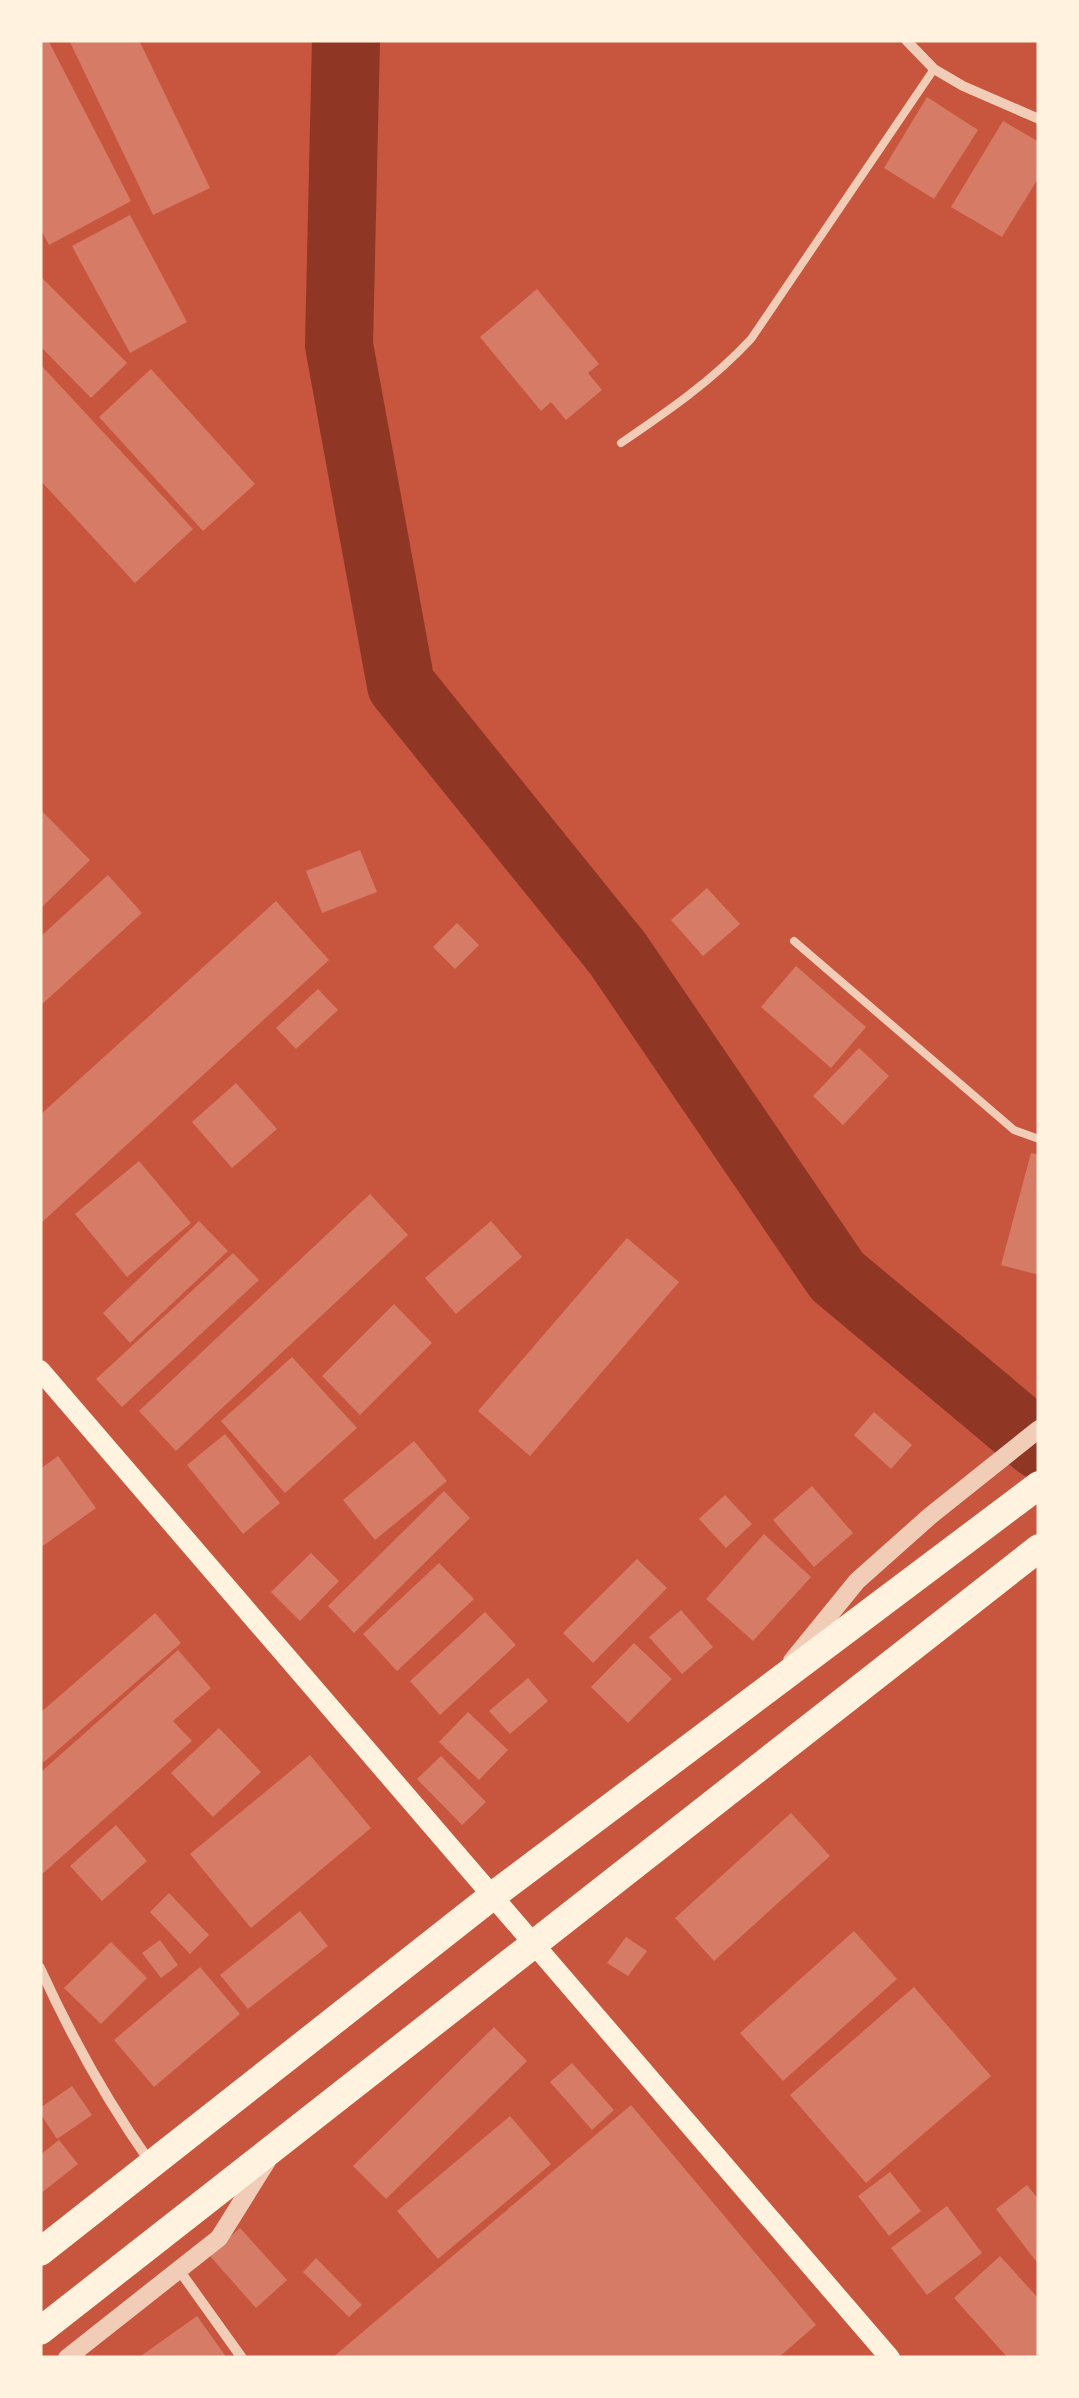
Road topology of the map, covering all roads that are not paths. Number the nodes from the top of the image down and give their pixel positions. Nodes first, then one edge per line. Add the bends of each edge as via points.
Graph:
1 (906, 40) edge
2 (934, 68) junction
3 (1039, 119) edge
4 (621, 442) dead end
5 (794, 941) dead end
6 (1039, 1139) edge
7 (40, 1370) edge
8 (1039, 1430) edge
9 (1039, 1485) edge
10 (1039, 1548) edge
11 (775, 1682) junction
12 (491, 1897) junction
13 (535, 1944) junction
14 (40, 1968) edge
15 (280, 2139) junction
16 (152, 2164) junction
17 (40, 2252) edge
18 (179, 2270) junction
19 (40, 2331) edge
20 (67, 2358) edge
21 (242, 2358) edge
22 (890, 2358) edge

1 - 2 street
2 - 3 street
2 - 4 lane via 751,339 681,403
5 - 6 lane via 1014,1130
7 - 12 main road
8 - 11 street via 856,1581
9 - 11 highway
10 - 13 highway
11 - 12 highway
12 - 13 main road
12 - 16 highway
13 - 15 highway
13 - 22 main road
14 - 16 street via 116,2115
15 - 18 street via 219,2238
15 - 19 highway
16 - 17 highway
18 - 20 street
18 - 21 street

